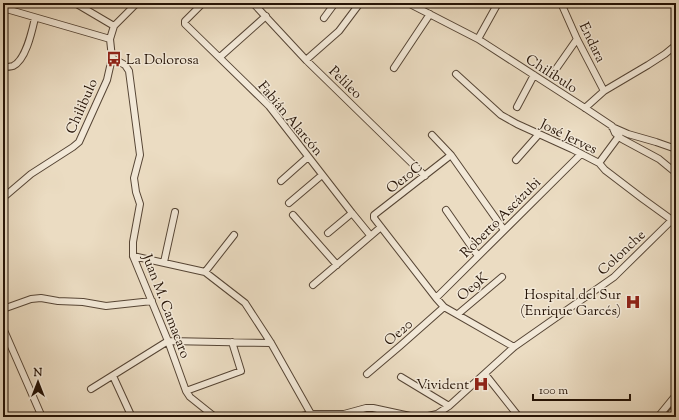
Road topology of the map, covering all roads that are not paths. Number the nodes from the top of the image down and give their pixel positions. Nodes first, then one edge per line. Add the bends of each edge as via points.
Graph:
1 (75, 3) edge
2 (137, 3) edge
3 (203, 3) edge
4 (253, 3) edge
5 (335, 3) edge
6 (360, 3) edge
7 (408, 3) edge
8 (498, 3) edge
9 (561, 3) edge
10 (3, 8) edge
11 (430, 14) junction
12 (266, 16) junction
13 (35, 18) junction
14 (324, 18) dead end
15 (114, 26) junction
16 (478, 39) junction
17 (577, 39) junction
18 (110, 40) junction
19 (676, 45) edge
20 (220, 57) junction
21 (112, 58) junction
22 (306, 60) junction
23 (3, 67) edge
24 (394, 68) dead end
25 (556, 68) dead end
26 (456, 74) dead end
27 (534, 75) junction
28 (604, 91) junction
29 (516, 108) dead end
30 (585, 108) junction
31 (612, 126) junction
32 (539, 134) junction
33 (432, 135) dead end
34 (619, 136) junction
35 (676, 149) edge
36 (580, 154) junction
37 (451, 155) junction
38 (308, 157) junction
39 (516, 160) dead end
40 (599, 163) junction
41 (676, 173) edge
42 (322, 175) junction
43 (425, 176) junction
44 (281, 181) dead end
45 (3, 199) edge
46 (290, 203) dead end
47 (446, 210) dead end
48 (175, 212) dead end
49 (352, 213) junction
50 (293, 215) dead end
51 (674, 218) edge
52 (381, 227) junction
53 (504, 230) junction
54 (328, 233) dead end
55 (234, 235) dead end
56 (370, 235) junction
57 (133, 256) junction
58 (478, 256) junction
59 (164, 262) junction
60 (337, 265) junction
61 (205, 272) junction
62 (502, 277) dead end
63 (313, 285) dead end
64 (436, 298) junction
65 (152, 301) junction
66 (444, 307) junction
67 (3, 309) edge
68 (458, 314) junction
69 (3, 328) edge
70 (168, 341) junction
71 (232, 342) junction
72 (271, 343) junction
73 (514, 347) junction
74 (367, 374) dead end
75 (485, 374) junction
76 (113, 376) junction
77 (401, 377) dead end
78 (91, 390) dead end
79 (186, 391) junction
80 (676, 395) edge
81 (449, 406) junction
82 (676, 408) edge
83 (130, 413) dead end
84 (311, 414) junction
85 (344, 416) edge
86 (517, 416) edge
87 (42, 417) edge
88 (215, 417) edge
89 (298, 417) edge
90 (658, 417) edge
91 (668, 417) edge

1 - 15 street
2 - 15 street
3 - 20 street, Fabián Alarcón via 185,24
4 - 12 street, Pelileo
5 - 14 street
6 - 22 street via 339,31
7 - 11 street, Chilibulo
8 - 16 street
9 - 17 street, Endara
10 - 13 street
11 - 16 street, Chilibulo
11 - 24 street
12 - 20 street
12 - 22 street, Pelileo
13 - 18 street
13 - 23 street via 29,42 20,61 12,67
15 - 18 street
16 - 27 street, Chilibulo
17 - 25 street
17 - 28 street, Endara
18 - 21 street, Chilibulo
19 - 28 street
20 - 38 street, Fabián Alarcón via 269,106
21 - 45 street, Chilibulo via 107,80 80,142 31,174
21 - 57 street, Juan M. Camacaro via 125,65 129,71 140,155 134,178 140,204
22 - 43 street, Pelileo
26 - 32 street, José Jerves via 501,115
27 - 29 street
27 - 30 street, Chilibulo
28 - 30 street
30 - 31 street, Chilibulo
31 - 34 street, Chilibulo
31 - 35 street via 628,134
32 - 36 street, José Jerves
32 - 39 street
33 - 37 street
34 - 40 street
34 - 41 street, Chilibulo via 659,159
36 - 40 street, José Jerves
36 - 53 street, Roberto Ascázubi
37 - 43 street, Oe10C
37 - 53 street
38 - 42 street, Fabián Alarcón
38 - 44 street
40 - 51 street, José Jerves via 637,195
42 - 46 street
42 - 49 street, Fabián Alarcón
43 - 52 street, Oe10C via 374,215
47 - 58 street
48 - 59 street
49 - 54 street
49 - 56 street, Fabián Alarcón
50 - 60 street
51 - 73 street, Colonche via 614,277
52 - 56 street
52 - 64 street
53 - 58 street, Roberto Ascázubi
55 - 61 street
56 - 60 street
57 - 59 street
57 - 65 street, Juan M. Camacaro
58 - 64 street, Roberto Ascázubi
59 - 61 street
60 - 63 street
61 - 72 street via 245,303
62 - 68 street, Oe9K
64 - 66 street
65 - 67 street via 106,306 41,298
65 - 70 street, Juan M. Camacaro
66 - 68 street
66 - 74 street, Oe20
68 - 73 street
69 - 87 street
70 - 71 street
70 - 76 street
70 - 79 street, Juan M. Camacaro
71 - 72 street
71 - 79 street via 241,371
72 - 84 street
73 - 75 street, Colonche
75 - 81 street, Colonche
75 - 86 street
76 - 78 street
76 - 83 street
77 - 81 street
79 - 88 street, Juan M. Camacaro
80 - 90 street
81 - 85 street, Colonche via 437,414 424,417 373,408
82 - 91 street
84 - 85 street, Colonche
84 - 89 street, Colonche

